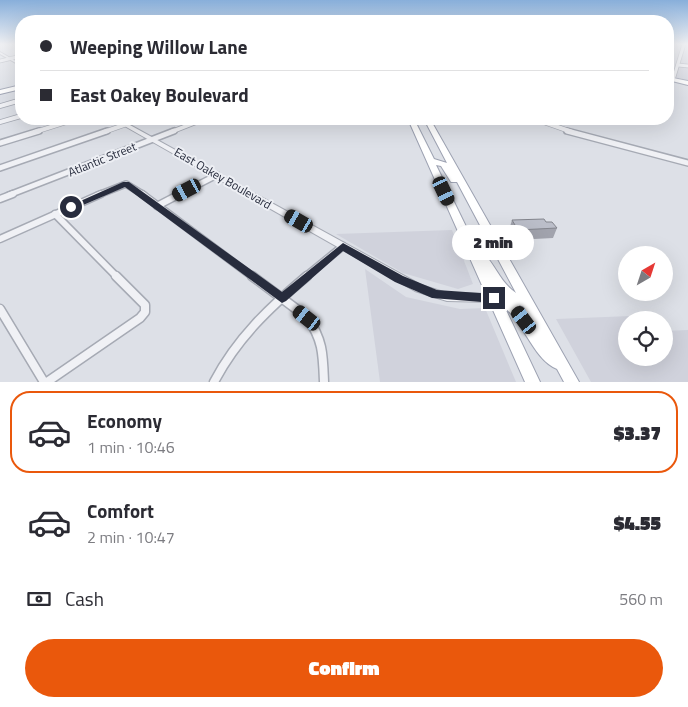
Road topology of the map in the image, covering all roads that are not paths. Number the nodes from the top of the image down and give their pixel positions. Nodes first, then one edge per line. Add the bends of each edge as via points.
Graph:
1 (679, 62) edge
2 (678, 65) junction
3 (688, 66) edge
4 (674, 72) edge
5 (674, 80) edge
6 (688, 82) edge
7 (15, 87) edge
8 (0, 90) edge
9 (15, 102) edge
10 (0, 106) edge
11 (15, 118) edge
12 (0, 122) edge
13 (57, 125) edge
14 (122, 125) edge
15 (127, 125) edge
16 (189, 125) edge
17 (414, 125) edge
18 (430, 125) edge
19 (549, 125) edge
20 (154, 139) junction
21 (420, 139) junction
22 (0, 143) edge
23 (430, 161) junction
24 (450, 161) junction
25 (688, 163) edge
26 (0, 168) edge
27 (217, 175) junction
28 (466, 191) junction
29 (0, 199) edge
30 (157, 206) junction
31 (55, 214) junction
32 (0, 239) edge
33 (343, 246) junction
34 (471, 248) junction
35 (282, 298) junction
36 (494, 298) junction
37 (528, 303) junction
38 (0, 309) edge
39 (569, 377) edge
40 (46, 382) edge
41 (214, 382) edge
42 (324, 382) edge
43 (533, 382) edge

1 - 2 street
2 - 3 street
2 - 4 street
5 - 6 main road
7 - 8 main road
9 - 10 street
11 - 12 street
13 - 22 street
14 - 26 street
15 - 20 street, East Oakey Boulevard
16 - 20 street, Atlantic Street
17 - 21 main road
18 - 24 main road
19 - 25 street
20 - 27 street, East Oakey Boulevard
20 - 29 street, Atlantic Street
21 - 23 main road
21 - 24 main road via 428,143 437,156
23 - 28 main road via 444,164 457,186
23 - 34 main road
24 - 28 main road
27 - 30 street
27 - 33 street, East Oakey Boulevard
28 - 37 main road
30 - 31 street via 126,184
30 - 35 street
31 - 32 street
31 - 40 street via 145,306 145,312
33 - 35 street
33 - 36 street, East Oakey Boulevard via 399,279 436,295
34 - 36 main road
34 - 37 main road via 479,253 506,293
35 - 41 street via 242,336 222,364
35 - 42 street via 307,318 320,335
36 - 39 main road via 516,308 538,341
36 - 43 main road
37 - 39 main road
38 - 40 street

